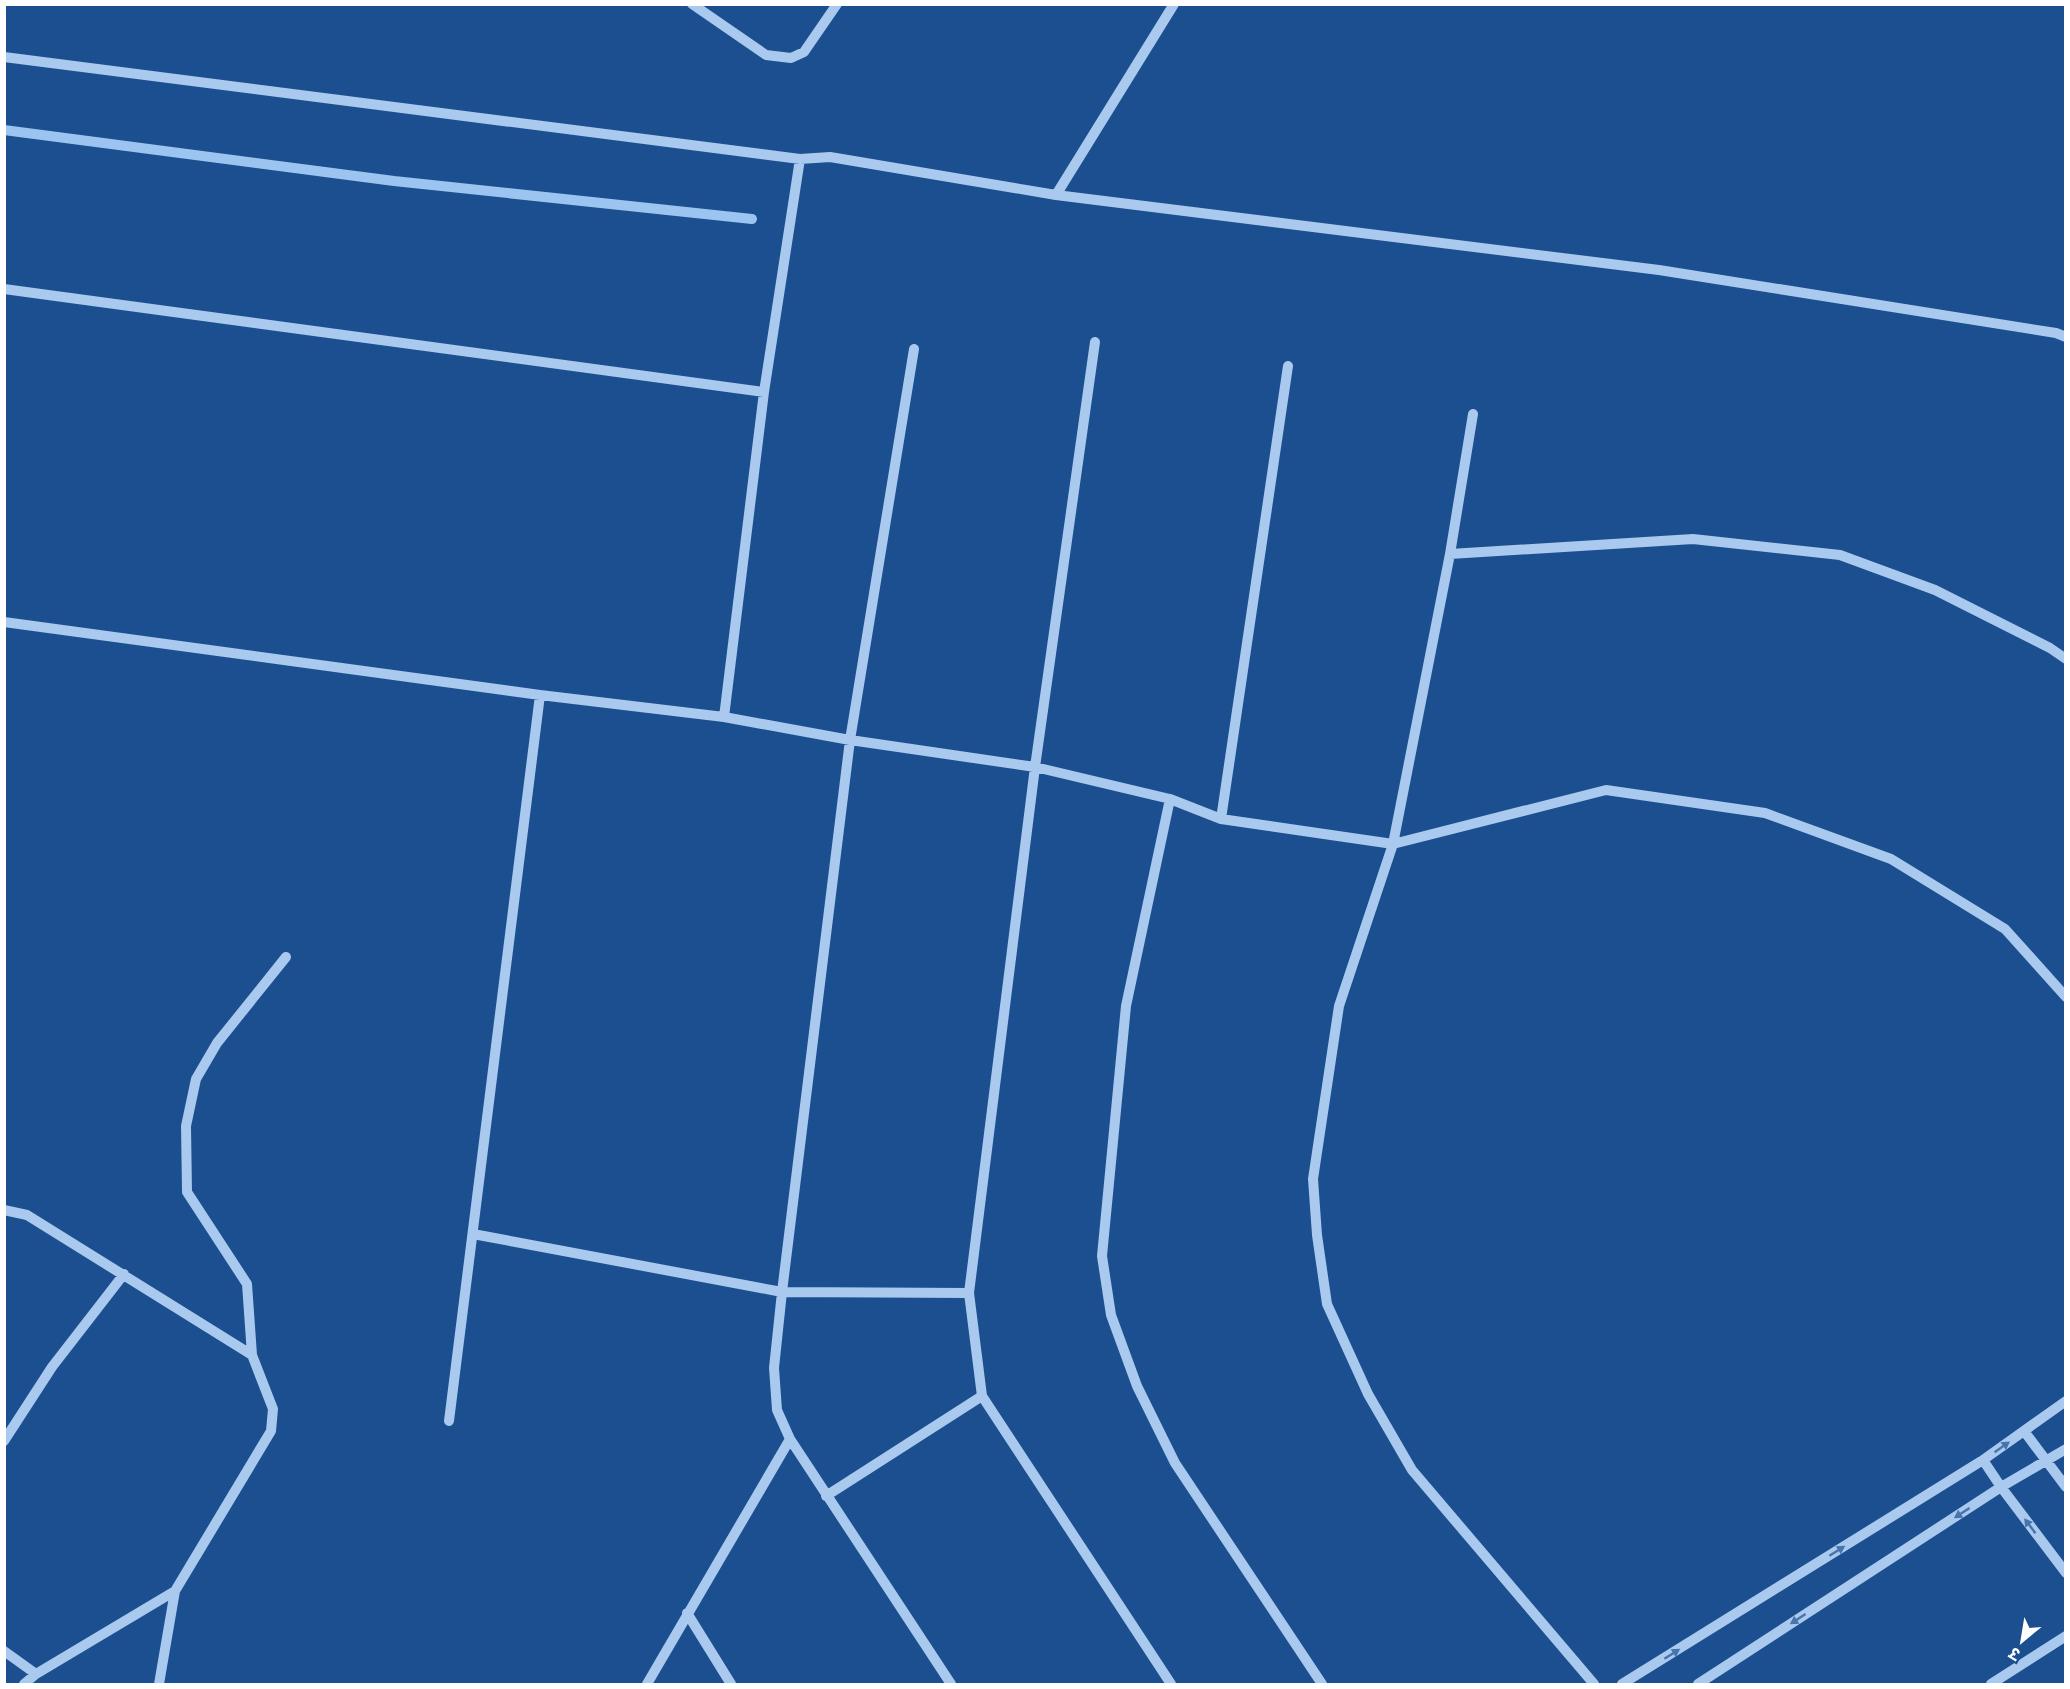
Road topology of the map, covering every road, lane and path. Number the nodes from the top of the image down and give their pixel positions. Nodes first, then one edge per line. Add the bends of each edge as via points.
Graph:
1 (692, 4) edge
2 (837, 4) edge
3 (1174, 4) edge
4 (4, 57) edge
5 (800, 159) junction
6 (1056, 195) junction
7 (4, 289) edge
8 (2066, 337) edge
9 (1095, 342) dead end
10 (914, 349) dead end
11 (1288, 366) dead end
12 (764, 392) junction
13 (1473, 414) dead end
14 (1450, 554) junction
15 (4, 622) edge
16 (2066, 659) edge
17 (540, 695) junction
18 (724, 717) junction
19 (850, 740) junction
20 (1035, 767) junction
21 (1170, 799) junction
22 (1221, 819) junction
23 (1393, 844) junction
24 (286, 957) dead end
25 (2066, 998) edge
26 (4, 1210) edge
27 (473, 1234) junction
28 (124, 1274) junction
29 (782, 1292) junction
30 (969, 1293) junction
31 (252, 1355) junction
32 (982, 1396) junction
33 (2066, 1401) edge
34 (449, 1421) dead end
35 (2024, 1431) junction
36 (790, 1439) junction
37 (4, 1441) edge
38 (2066, 1449) edge
39 (1983, 1460) junction
40 (2048, 1461) junction
41 (2001, 1487) junction
42 (2066, 1487) edge
43 (826, 1496) junction
44 (2066, 1573) edge
45 (175, 1591) junction
46 (687, 1613) junction
47 (2066, 1636) edge
48 (4, 1651) edge
49 (36, 1674) junction
50 (24, 1684) edge
51 (159, 1684) edge
52 (647, 1684) edge
53 (731, 1684) edge
54 (951, 1684) edge
55 (1171, 1684) edge
56 (1322, 1684) edge
57 (1594, 1684) edge
58 (1622, 1684) edge
59 (1698, 1684) edge
60 (1991, 1684) edge

1 - 2 street via 766,55 791,58 804,52
3 - 6 street
4 - 5 street
5 - 6 street via 830,157
5 - 12 street
6 - 8 street via 1659,270
7 - 12 street
9 - 20 street
10 - 19 street
11 - 22 street
12 - 18 street
13 - 14 street
14 - 16 street via 1693,539 1840,555 1935,590
14 - 23 street
15 - 17 street
17 - 18 street
17 - 27 street
18 - 19 street
19 - 20 street
19 - 29 street
20 - 21 street
20 - 30 street
21 - 22 street
21 - 56 street via 1126,1006 1102,1256 1111,1315 1137,1386 1175,1463
22 - 23 street
23 - 25 street via 1606,790 1765,813 1891,859 2005,929
23 - 57 street via 1339,1006 1313,1179 1327,1304 1368,1394 1412,1470
24 - 31 street via 218,1043 196,1079 186,1126 187,1192 247,1284
26 - 28 street via 27,1215
27 - 29 street
27 - 34 street
28 - 31 street
28 - 37 street via 52,1367
29 - 30 street
29 - 36 street via 774,1368 777,1410
30 - 32 street
31 - 45 street via 273,1409 271,1431
32 - 43 street
32 - 55 street
33 - 35 street
39 -> 35 street
35 - 40 street
36 - 43 street
36 - 46 street
38 - 40 street
39 - 41 street
58 -> 39 street
40 - 41 street
40 - 42 street
44 -> 41 street
41 -> 59 street
43 - 54 street
45 - 49 street
45 - 51 street
46 - 52 street
46 - 53 street
47 - 60 street
48 - 49 street
49 - 50 street

